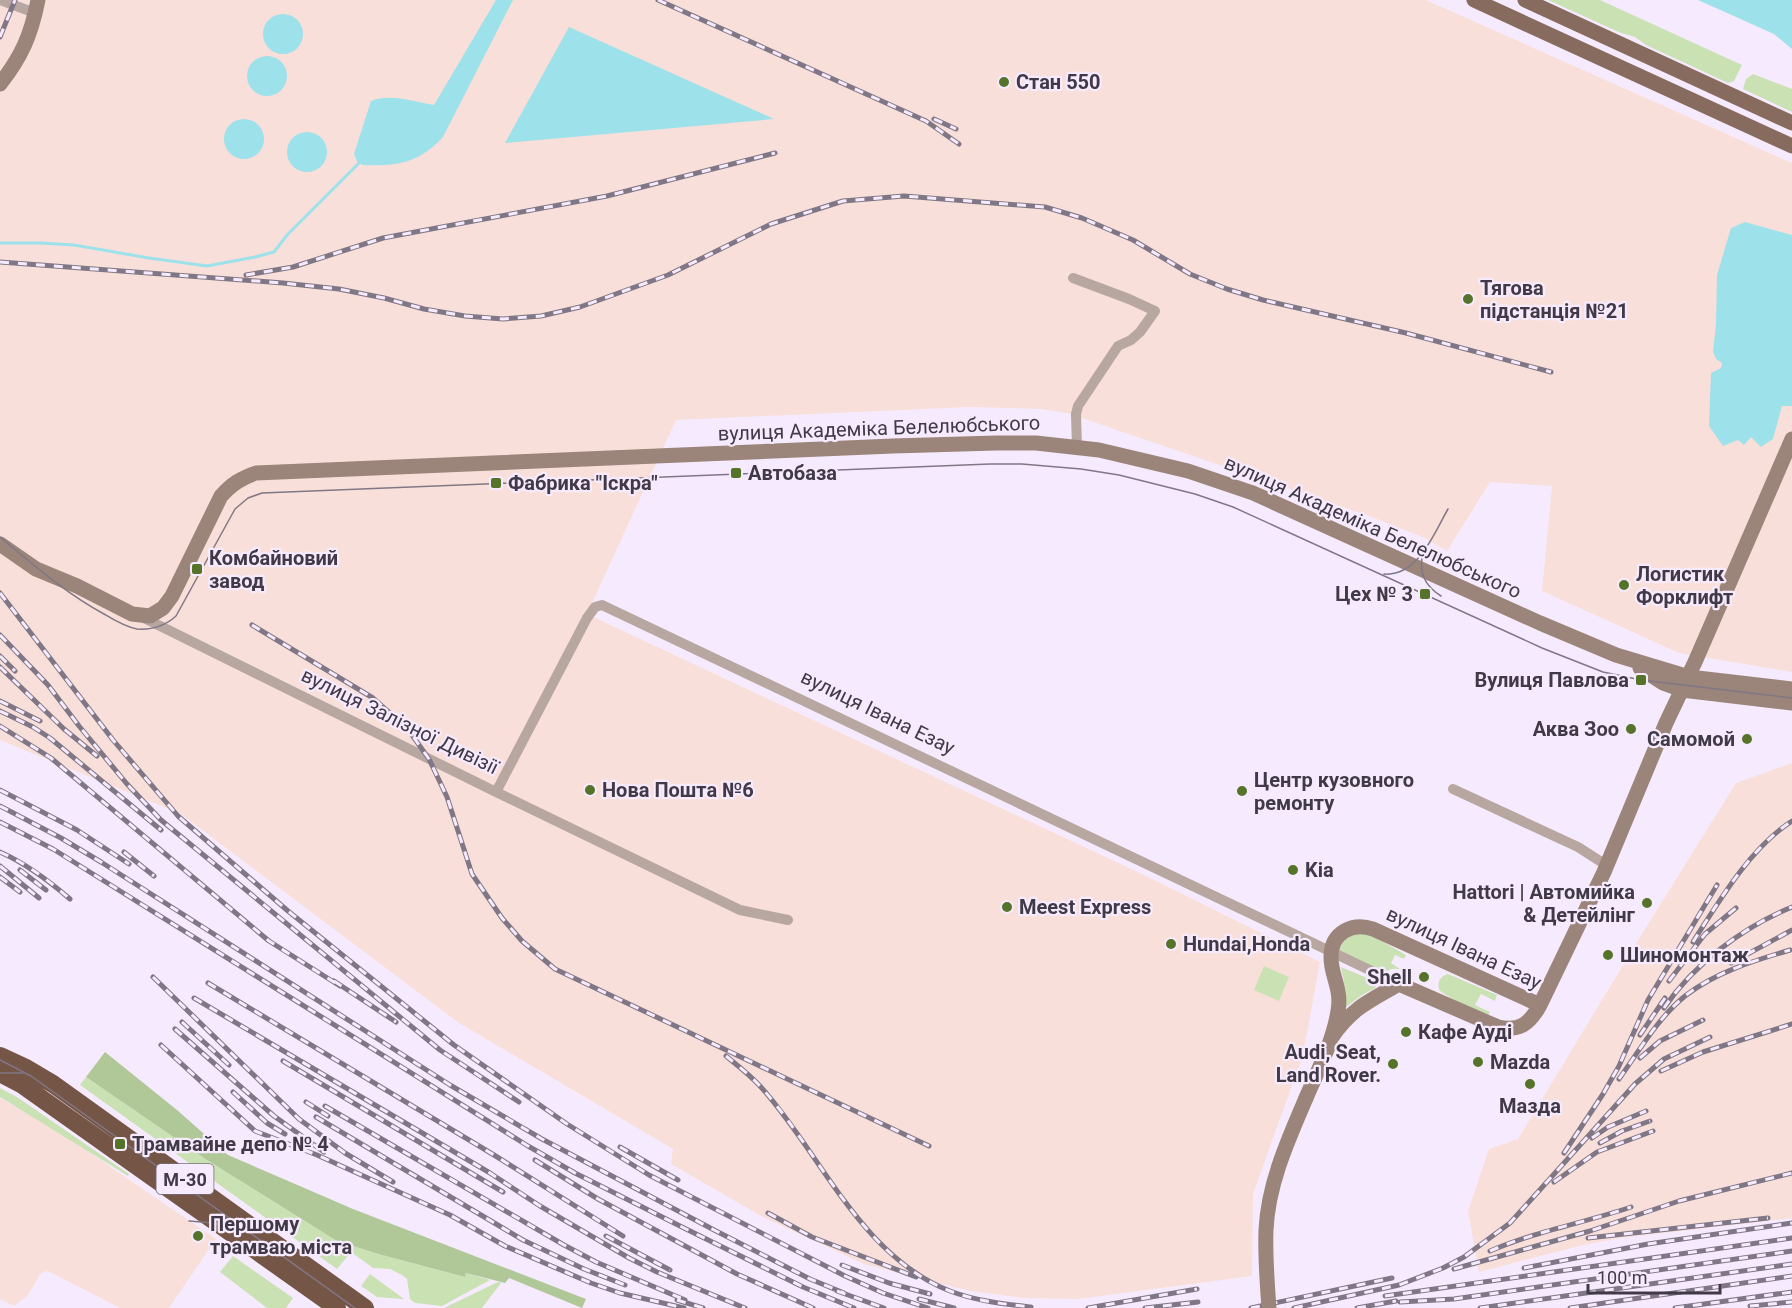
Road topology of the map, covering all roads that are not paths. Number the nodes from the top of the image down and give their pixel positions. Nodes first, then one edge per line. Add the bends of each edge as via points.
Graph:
1 (1474, 0) edge
2 (1525, 0) edge
3 (4, 1) edge
4 (36, 6) edge
5 (0, 84) edge
6 (1792, 123) edge
7 (1792, 146) edge
8 (1073, 278) dead end
9 (1792, 439) edge
10 (1077, 448) junction
11 (0, 544) edge
12 (142, 616) junction
13 (1685, 683) junction
14 (1792, 689) edge
15 (1792, 703) edge
16 (1453, 789) dead end
17 (496, 792) junction
18 (1606, 865) junction
19 (788, 920) dead end
20 (1331, 952) junction
21 (1399, 984) junction
22 (1540, 1005) junction
23 (1332, 1037) junction
24 (0, 1056) edge
25 (0, 1073) edge
26 (338, 1308) edge
27 (365, 1308) edge
28 (1269, 1308) edge

1 - 7 main road
2 - 6 main road
3 - 4 street
4 - 5 street via 23,51
8 - 10 street via 1155,311 1140,332 1118,346 1078,406
9 - 13 street
10 - 12 street, вулиця Академіка Белелюбського via 985,443 256,473 241,478 221,496 172,596 156,613
10 - 13 street, вулиця Академіка Белелюбського via 1148,460 1235,486 1616,655 1663,683
11 - 12 street, вулиця Залізної Дивізії via 36,569
12 - 17 street, вулиця Залізної Дивізії
13 - 14 street, вулиця Академіка Белелюбського
13 - 15 street, вулиця Академіка Белелюбського
13 - 18 street
16 - 18 street via 1578,847
17 - 19 street, вулиця Залізної Дивізії via 740,910
17 - 20 street, вулиця Івана Езау via 587,618 595,607 602,605
18 - 22 street
20 - 21 street, вулиця Івана Езау
20 - 22 street, вулиця Івана Езау via 1345,929 1363,926
20 - 23 street via 1339,991
21 - 22 street, вулиця Івана Езау via 1507,1029 1531,1021
21 - 23 street via 1354,1010
23 - 28 street, bridge via 1283,1154 1268,1209
24 - 27 highway, М-30 via 53,1084
25 - 26 highway, М-30

